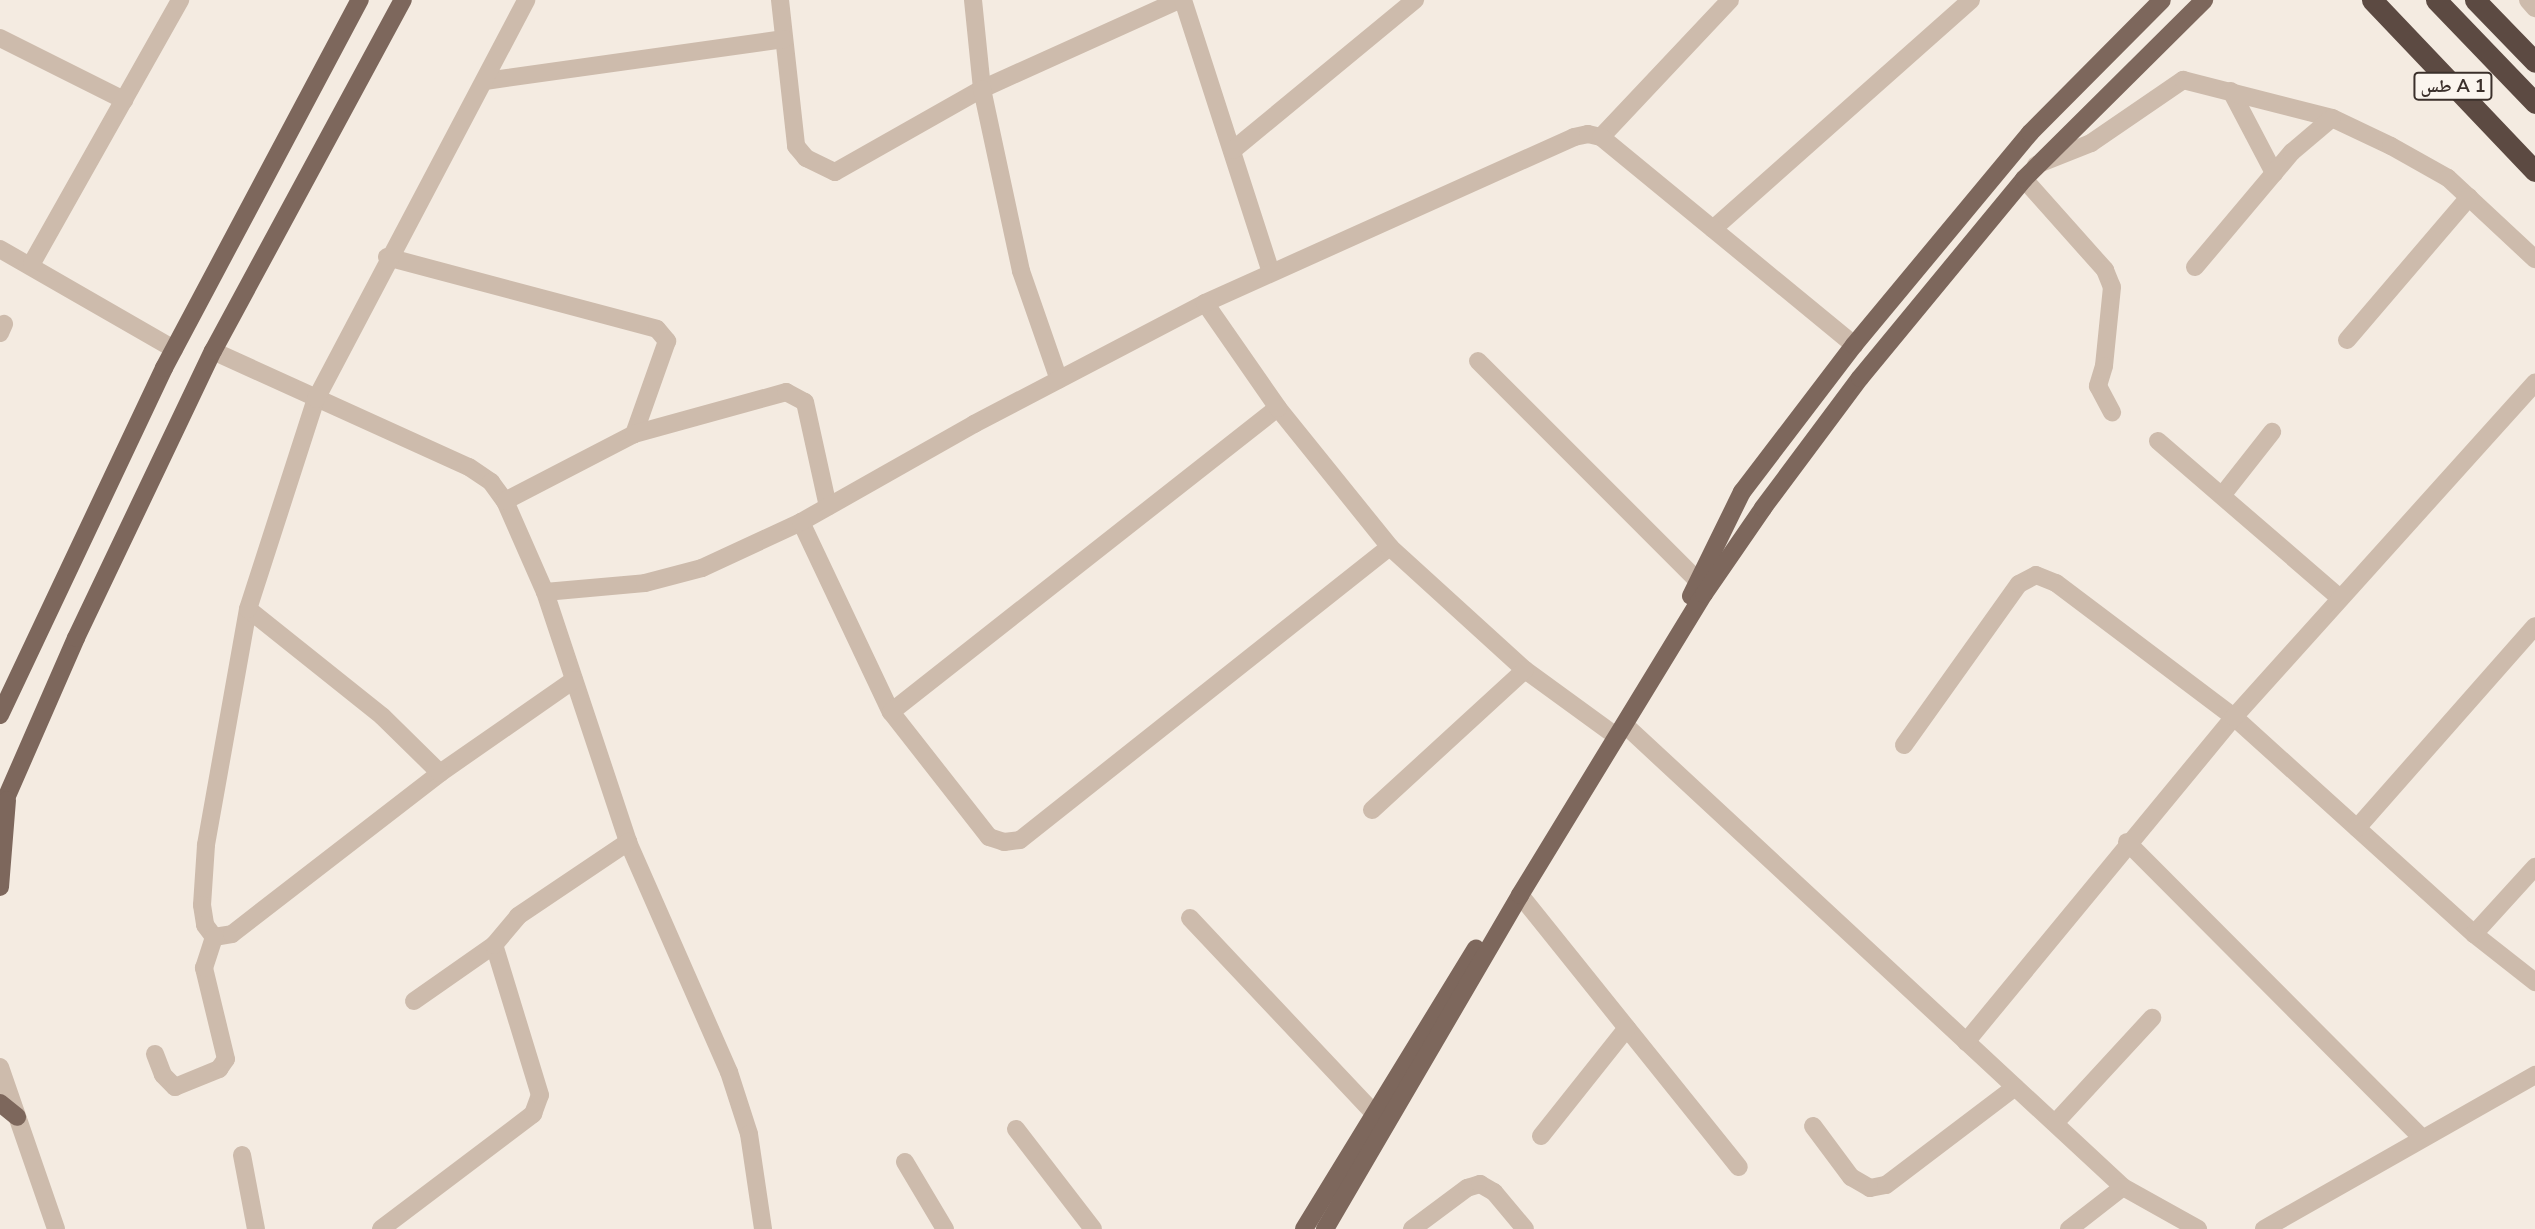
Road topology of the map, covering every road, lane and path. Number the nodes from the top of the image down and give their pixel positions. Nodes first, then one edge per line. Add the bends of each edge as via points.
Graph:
1 (180, 0) edge
2 (360, 0) edge
3 (403, 0) edge
4 (526, 0) edge
5 (780, 0) edge
6 (973, 0) edge
7 (1181, 0) edge
8 (1415, 0) edge
9 (1730, 0) edge
10 (1971, 0) edge
11 (2162, 0) edge
12 (2204, 0) edge
13 (2372, 0) edge
14 (2436, 0) edge
15 (2475, 0) edge
16 (2528, 0) edge
17 (2535, 8) edge
18 (0, 38) edge
19 (784, 38) junction
20 (2535, 62) edge
21 (485, 81) junction
22 (982, 89) junction
23 (2231, 91) junction
24 (124, 100) junction
25 (2535, 103) edge
26 (2332, 118) junction
27 (1601, 137) junction
28 (1233, 150) junction
29 (2036, 165) junction
30 (2535, 171) edge
31 (2274, 173) junction
32 (2024, 179) junction
33 (2469, 197) junction
34 (1713, 229) junction
35 (0, 248) edge
36 (387, 257) junction
37 (2535, 259) edge
38 (32, 263) junction
39 (2195, 267) dead end
40 (1271, 272) junction
41 (1205, 303) junction
42 (2347, 340) dead end
43 (1854, 345) junction
44 (174, 349) junction
45 (213, 351) junction
46 (1478, 361) dead end
47 (1059, 380) junction
48 (2535, 383) edge
49 (316, 398) junction
50 (1278, 408) junction
51 (2112, 412) dead end
52 (2272, 432) dead end
53 (634, 434) junction
54 (2158, 441) dead end
55 (2224, 493) junction
56 (505, 501) junction
57 (828, 507) junction
58 (801, 522) junction
59 (1390, 547) junction
60 (1701, 588) junction
61 (545, 592) junction
62 (2340, 598) junction
63 (248, 609) junction
64 (2535, 626) edge
65 (1525, 670) junction
66 (574, 680) junction
67 (891, 712) junction
68 (0, 715) edge
69 (2234, 717) junction
70 (1617, 728) junction
71 (1904, 746) dead end
72 (440, 774) junction
73 (4, 805) edge
74 (1372, 810) dead end
75 (2357, 828) junction
76 (628, 842) junction
77 (2127, 842) junction
78 (2535, 867) edge
79 (0, 887) edge
80 (1520, 895) junction
81 (1190, 918) dead end
82 (2474, 934) junction
83 (214, 937) junction
84 (494, 945) junction
85 (2535, 982) edge
86 (414, 1002) dead end
87 (2152, 1018) dead end
88 (1627, 1028) junction
89 (1966, 1042) junction
90 (155, 1054) dead end
91 (0, 1067) edge
92 (2535, 1075) edge
93 (2015, 1087) junction
94 (0, 1103) edge
95 (1374, 1114) junction
96 (18, 1117) junction
97 (2056, 1122) junction
98 (1813, 1126) dead end
99 (1016, 1129) dead end
100 (1541, 1136) dead end
101 (2421, 1137) junction
102 (242, 1155) dead end
103 (905, 1162) dead end
104 (1739, 1167) dead end
105 (2123, 1187) junction
106 (1330, 1227) edge
107 (56, 1229) edge
108 (256, 1229) edge
109 (381, 1229) edge
110 (763, 1229) edge
111 (945, 1229) edge
112 (1093, 1229) edge
113 (1304, 1229) edge
114 (1412, 1229) edge
115 (1525, 1229) edge
116 (2069, 1229) edge
117 (2198, 1229) edge
118 (2264, 1229) edge

1 - 24 street
2 - 44 main road
3 - 45 main road
4 - 21 street
5 - 19 street
6 - 22 street
7 - 22 street
7 - 28 street
8 - 28 street
9 - 27 street
10 - 34 street
11 - 43 main road via 2030,133
12 - 29 main road
13 - 30 highway, طس A 1
14 - 25 highway, طس A 1
15 - 20 highway
16 - 17 street
18 - 24 street
19 - 21 street
19 - 22 street via 796,146 806,158 835,172
21 - 36 street
22 - 47 street via 1021,271
23 - 26 street
23 - 29 street via 2183,80 2091,143
23 - 31 street
24 - 38 street
26 - 31 street
26 - 33 street via 2448,178
27 - 34 street
27 - 40 street via 1574,137
28 - 40 street
29 - 32 main road
31 - 39 street
32 - 51 street via 2105,270 2112,287 2098,386
32 - 60 main road via 1860,378
33 - 37 street
33 - 42 street
34 - 43 street
35 - 38 street
36 - 49 street
36 - 53 street via 657,329 667,341
38 - 44 street
40 - 41 street
41 - 47 street
41 - 50 street
43 - 60 main road via 1742,492
44 - 68 main road
45 - 49 street
45 - 73 main road via 76,638
46 - 60 street
47 - 57 street
48 - 62 street
49 - 56 street via 469,467 491,482
49 - 63 street
50 - 59 street
50 - 67 street
52 - 55 street
53 - 56 street
53 - 57 street via 774,392 797,394 805,402
54 - 55 street
55 - 62 street
56 - 61 street
57 - 58 street
58 - 61 street via 691,571 645,583
58 - 67 street
59 - 65 street
59 - 67 street via 1020,840 1004,842 989,837
60 - 70 main road
61 - 66 street
62 - 69 street
63 - 72 street via 382,716
63 - 83 street via 206,845 202,905 205,925
64 - 75 street
65 - 70 street
65 - 74 street
66 - 72 street
66 - 76 street
69 - 71 street via 2056,583 2036,575 2019,584
69 - 75 street
69 - 77 street
70 - 80 main road
70 - 89 street
70 - 95 main road
72 - 83 street via 232,934
73 - 79 main road
75 - 82 street
76 - 84 street via 518,916
76 - 110 street via 729,1072 749,1134
77 - 89 street
77 - 101 street
78 - 82 street
80 - 88 street
80 - 106 main road
81 - 95 street
82 - 85 street
83 - 90 street via 204,968 226,1059 219,1069 175,1087 163,1075
84 - 86 street
84 - 109 street via 540,1095 533,1114
87 - 97 street
88 - 100 street
88 - 104 street
89 - 93 street
91 - 96 street
92 - 101 street
93 - 97 street
93 - 98 street via 1886,1185 1870,1188 1851,1177
94 - 96 main road
95 - 113 main road
96 - 107 street
97 - 105 street
99 - 112 street
101 - 118 street
102 - 108 street
103 - 111 street
105 - 116 street
105 - 117 street
114 - 115 street via 1467,1188 1480,1184 1494,1192

